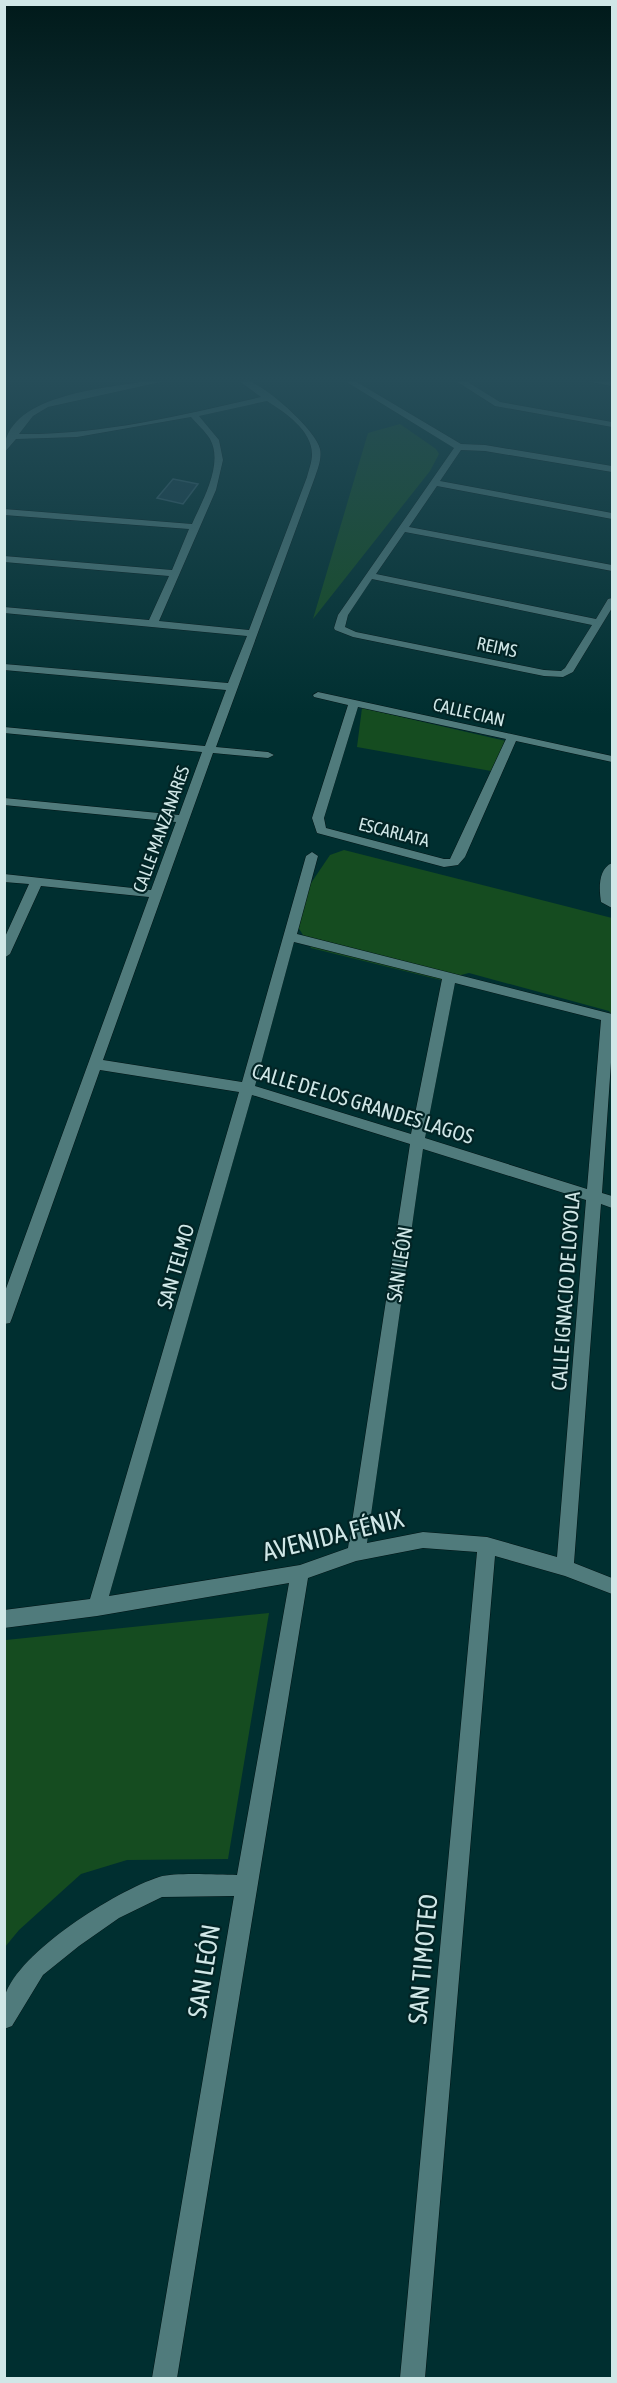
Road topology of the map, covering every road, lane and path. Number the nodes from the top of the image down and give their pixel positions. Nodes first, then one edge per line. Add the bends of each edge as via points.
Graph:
1 (210, 492) edge
2 (305, 492) edge
3 (430, 492) edge
4 (485, 492) edge
5 (4, 513) edge
6 (612, 516) edge
7 (195, 527) junction
8 (405, 529) junction
9 (4, 559) edge
10 (612, 568) edge
11 (174, 573) junction
12 (370, 576) junction
13 (612, 601) edge
14 (4, 610) edge
15 (599, 623) junction
16 (153, 624) junction
17 (252, 633) junction
18 (4, 666) edge
19 (232, 687) junction
20 (318, 695) dead end
21 (354, 703) junction
22 (4, 730) edge
23 (512, 738) junction
24 (210, 748) junction
25 (268, 754) dead end
26 (612, 759) edge
27 (4, 801) edge
28 (183, 819) junction
29 (312, 856) dead end
30 (612, 867) edge
31 (4, 878) edge
32 (37, 881) junction
33 (156, 894) junction
34 (612, 904) edge
35 (288, 936) junction
36 (4, 954) edge
37 (449, 977) junction
38 (610, 1017) edge
39 (96, 1064) junction
40 (246, 1088) junction
41 (417, 1143) junction
42 (593, 1196) junction
43 (612, 1202) edge
44 (4, 1318) edge
45 (487, 1545) junction
46 (356, 1553) junction
47 (565, 1568) junction
48 (300, 1573) junction
49 (612, 1586) edge
50 (97, 1607) junction
51 (4, 1619) edge
52 (246, 1884) junction
53 (4, 2018) edge
54 (165, 2379) edge
55 (413, 2379) edge

1 - 7 street
2 - 17 street, CALLE MANZANARES
3 - 8 street
4 - 6 street
5 - 7 street
7 - 11 street
8 - 10 street
8 - 12 street
9 - 11 street
11 - 16 street
12 - 15 street
12 - 15 street, REIMS via 339,628 554,674 569,670
13 - 15 street, REIMS
14 - 16 street
16 - 17 street
17 - 19 street, CALLE MANZANARES
18 - 19 street
19 - 24 street, CALLE MANZANARES
20 - 21 street, CALLE CIAN
21 - 23 street, CALLE CIAN
21 - 23 street, ESCARLATA via 318,818 321,830 444,863 459,857
22 - 24 street
23 - 26 street, CALLE CIAN
24 - 25 street
24 - 28 street, CALLE MANZANARES
27 - 28 street
28 - 33 street, CALLE MANZANARES
29 - 35 street, SAN TELMO
30 - 34 street via 605,885 607,902
31 - 32 street
32 - 33 street
32 - 36 street
33 - 39 street, CALLE MANZANARES
35 - 37 street
35 - 40 street, SAN TELMO
37 - 38 street
37 - 41 street, SAN LEÓN
38 - 42 street, CALLE IGNACIO DE LOYOLA
39 - 40 street, CALLE DE LOS GRANDES LAGOS
39 - 44 street, CALLE MANZANARES
40 - 41 street, CALLE DE LOS GRANDES LAGOS
40 - 50 street, SAN TELMO
41 - 42 street, CALLE DE LOS GRANDES LAGOS
41 - 46 street, SAN LEÓN
42 - 43 street, CALLE DE LOS GRANDES LAGOS
42 - 47 street, CALLE IGNACIO DE LOYOLA
45 - 46 street, AVENIDA FÉNIX via 423,1540
45 - 47 street, AVENIDA FÉNIX
45 - 55 street, SAN TIMOTEO
46 - 48 street, AVENIDA FÉNIX
47 - 49 street, AVENIDA FÉNIX
48 - 50 street, AVENIDA FÉNIX
48 - 52 street, SAN LEÓN
50 - 51 street, AVENIDA FÉNIX
52 - 53 street via 161,1887 112,1911 35,1967
52 - 54 street, SAN LEÓN

